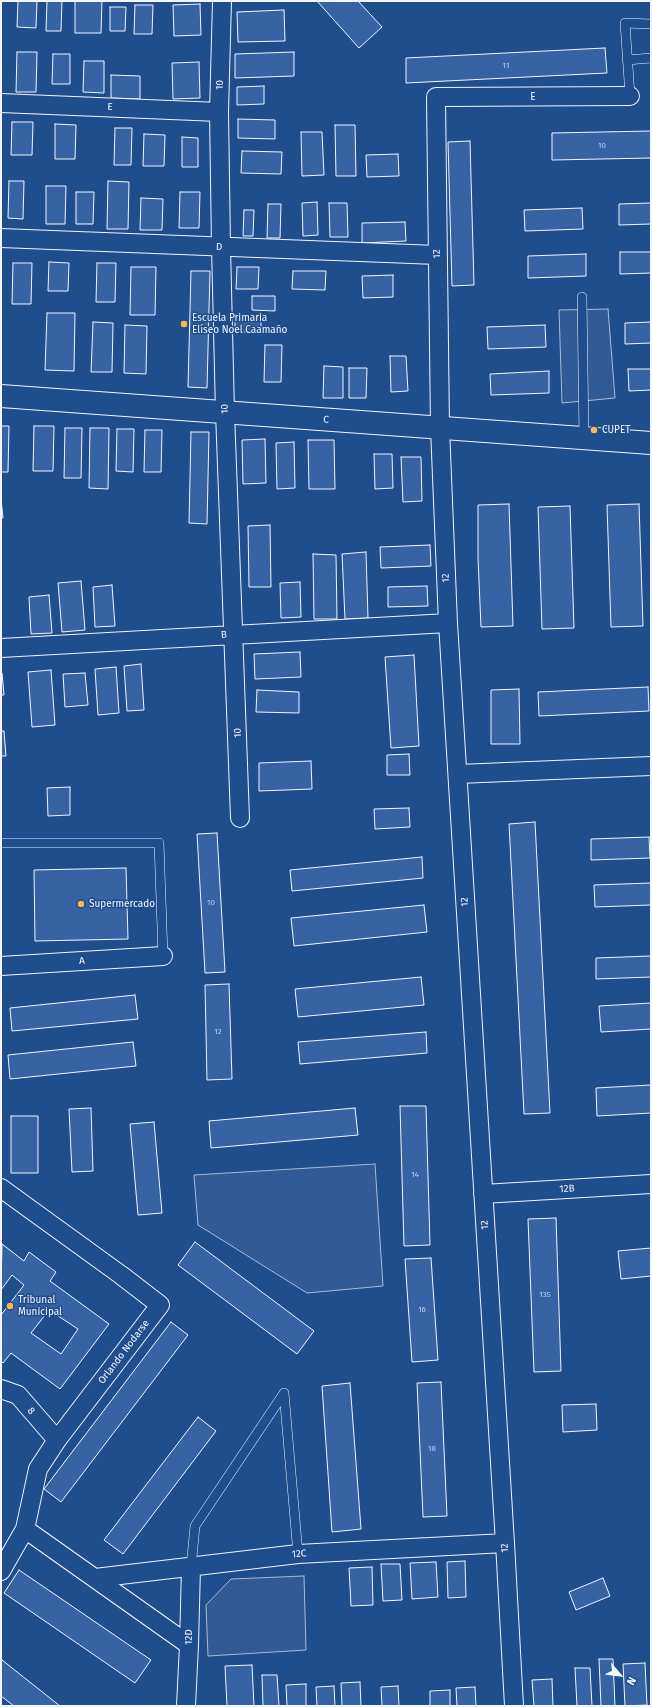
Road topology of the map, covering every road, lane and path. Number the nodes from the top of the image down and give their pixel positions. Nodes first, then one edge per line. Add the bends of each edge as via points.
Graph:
1 (222, 1) edge
2 (651, 24) edge
3 (651, 58) edge
4 (627, 60) junction
5 (630, 96) joint
6 (436, 97) joint
7 (1, 103) edge
8 (219, 112) junction
9 (1, 238) edge
10 (221, 247) junction
11 (437, 255) junction
12 (582, 297) dead end
13 (1, 396) edge
14 (225, 412) junction
15 (440, 428) junction
16 (584, 438) junction
17 (651, 443) edge
18 (448, 623) junction
19 (234, 635) junction
20 (1, 648) edge
21 (651, 766) edge
22 (458, 774) junction
23 (240, 818) dead end
24 (1, 843) edge
25 (163, 956) joint
26 (1, 966) edge
27 (651, 1184) edge
28 (1, 1188) edge
29 (483, 1194) junction
30 (1, 1389) edge
31 (57, 1440) junction
32 (25, 1529) junction
33 (505, 1543) junction
34 (298, 1554) junction
35 (191, 1568) junction
36 (1, 1571) edge
37 (95, 1578) junction
38 (189, 1645) junction
39 (186, 1706) edge
40 (514, 1706) edge

1 - 8 street, 10
2 - 4 lane via 625,23
3 - 4 lane
4 - 5 lane
5 - 6 street, E
6 - 11 street, 12
7 - 8 street, E
8 - 10 street, 10
9 - 10 street, D
10 - 11 street, D
10 - 14 street, 10
11 - 15 street, 12
12 - 16 lane
13 - 14 street, C
14 - 15 street, C
14 - 19 street, 10
15 - 16 street, C
15 - 18 street, 12
16 - 17 street, C
18 - 19 street, B
18 - 22 street, 12
19 - 20 street, B
19 - 23 street, 10
21 - 22 street
22 - 29 street, 12
24 - 25 lane via 158,844
25 - 26 street, A
27 - 29 street, 12B
28 - 31 street, Orlando Nodarse via 160,1305
29 - 33 street, 12
30 - 31 street, 8 via 18,1395
31 - 32 street, Orlando Nodarse via 38,1469
32 - 36 street, Orlando Nodarse
32 - 37 street
33 - 34 street, 12C
33 - 40 street, 12
34 - 35 street, 12C
34 - 35 lane via 284,1393 195,1526
35 - 37 street, 12C
35 - 38 street, 12D
37 - 38 street
38 - 39 street, 12D

